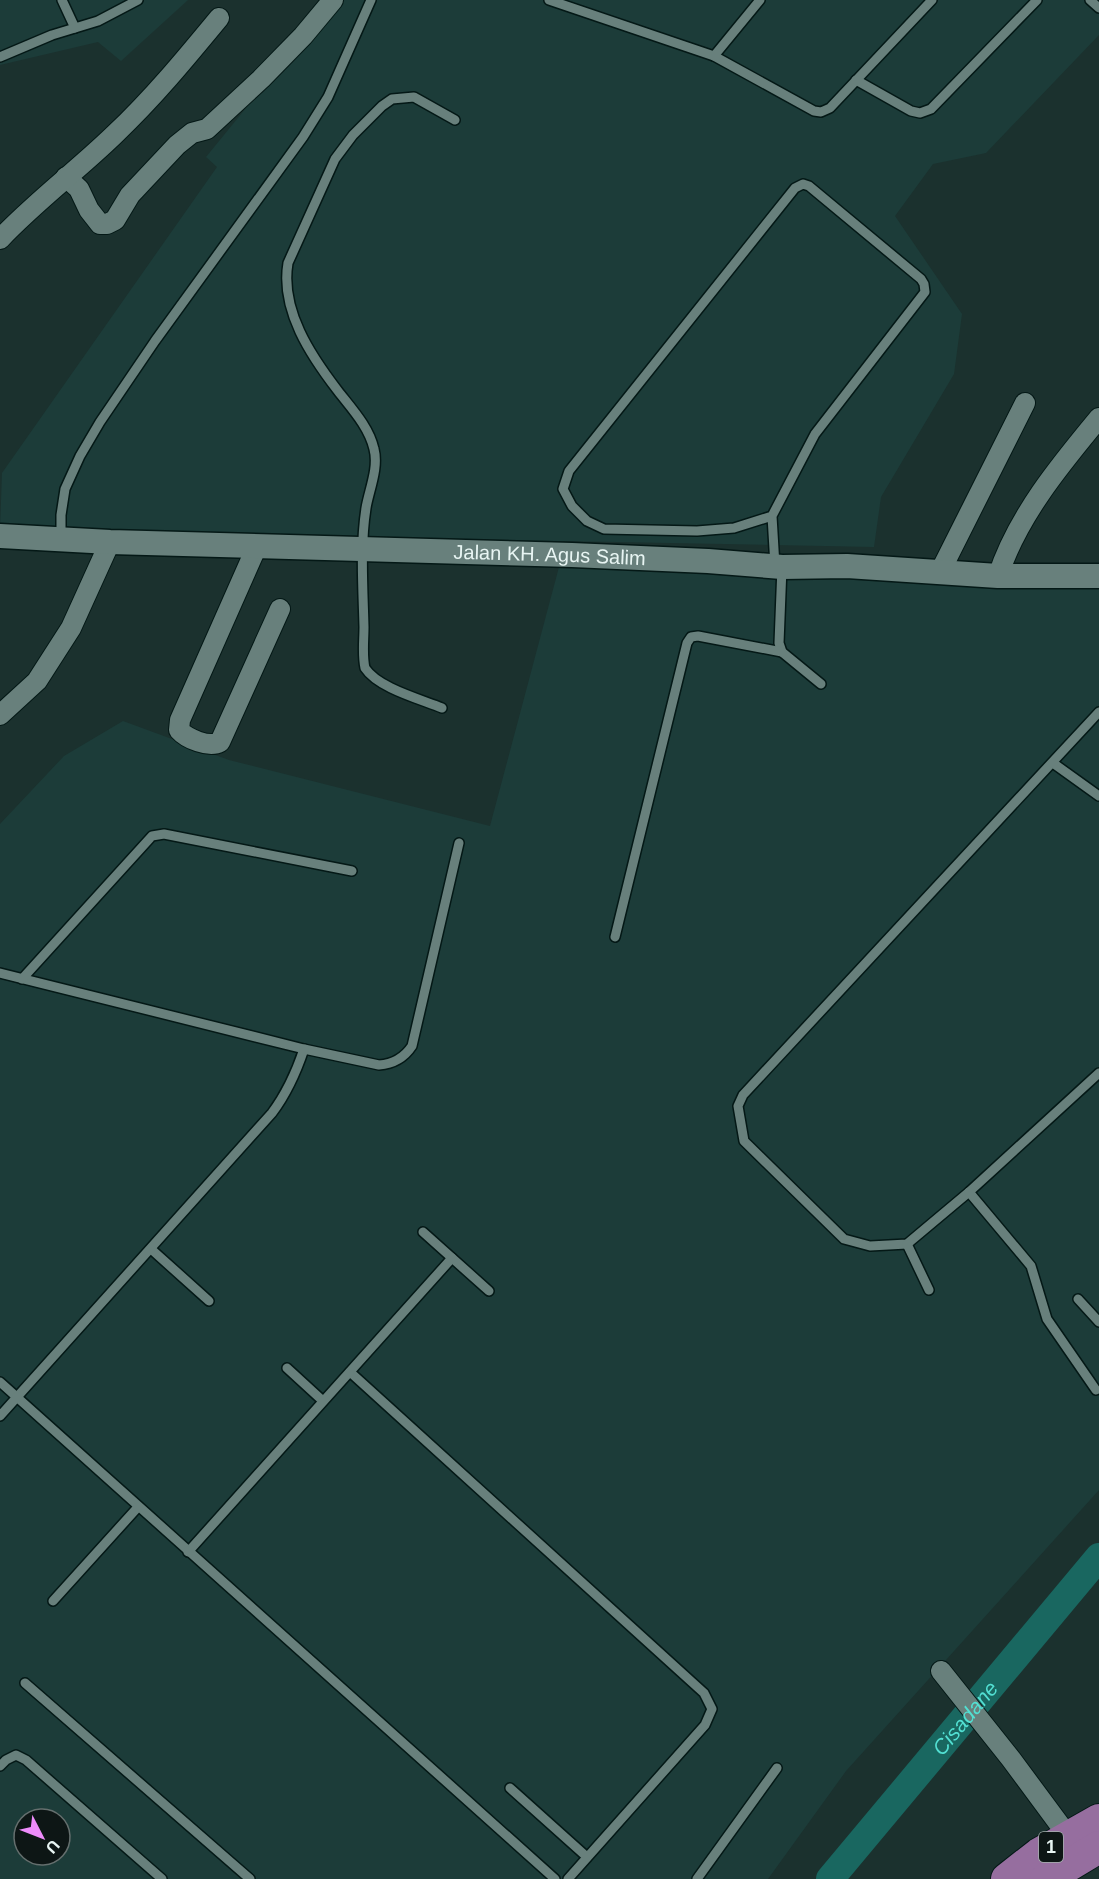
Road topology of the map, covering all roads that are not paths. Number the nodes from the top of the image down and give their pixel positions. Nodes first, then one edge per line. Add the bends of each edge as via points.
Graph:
1 (62, 0) edge
2 (138, 0) edge
3 (333, 0) edge
4 (371, 0) edge
5 (549, 0) edge
6 (760, 0) edge
7 (932, 0) edge
8 (1037, 0) edge
9 (1090, 0) edge
10 (1099, 8) edge
11 (219, 18) dead end
12 (75, 28) junction
13 (714, 56) junction
14 (0, 57) edge
15 (856, 80) junction
16 (455, 120) dead end
17 (66, 177) junction
18 (0, 239) edge
19 (1025, 403) dead end
20 (1099, 418) edge
21 (772, 516) junction
22 (0, 536) edge
23 (61, 540) junction
24 (110, 542) junction
25 (257, 546) junction
26 (364, 549) junction
27 (778, 567) junction
28 (940, 572) junction
29 (998, 576) junction
30 (1099, 576) edge
31 (280, 609) dead end
32 (782, 652) junction
33 (821, 684) dead end
34 (442, 708) dead end
35 (1099, 712) edge
36 (0, 714) edge
37 (1053, 763) junction
38 (1099, 796) edge
39 (459, 843) dead end
40 (352, 871) dead end
41 (615, 937) dead end
42 (0, 974) edge
43 (22, 979) junction
44 (304, 1049) junction
45 (1099, 1072) edge
46 (969, 1192) junction
47 (423, 1232) dead end
48 (907, 1244) junction
49 (151, 1249) junction
50 (452, 1258) junction
51 (929, 1290) dead end
52 (489, 1291) dead end
53 (1078, 1299) dead end
54 (209, 1301) dead end
55 (1099, 1322) edge
56 (287, 1368) dead end
57 (350, 1372) junction
58 (0, 1382) edge
59 (1096, 1390) dead end
60 (16, 1397) junction
61 (324, 1401) junction
62 (0, 1416) edge
63 (138, 1507) junction
64 (188, 1552) junction
65 (53, 1600) dead end
66 (941, 1671) dead end
67 (25, 1683) dead end
68 (0, 1766) edge
69 (777, 1768) dead end
70 (510, 1788) dead end
71 (1099, 1820) edge
72 (1068, 1836) junction
73 (1099, 1846) edge
74 (587, 1857) junction
75 (162, 1879) edge
76 (250, 1879) edge
77 (555, 1879) edge
78 (568, 1879) edge
79 (697, 1879) edge
80 (1007, 1879) edge
81 (1046, 1879) edge

1 - 12 lane
2 - 12 lane
3 - 17 street via 303,36 227,111 166,155 130,195 114,220 100,224 79,189
4 - 23 lane via 328,97 303,137 155,341 80,456 65,489
5 - 13 lane
6 - 13 lane
7 - 15 lane
8 - 15 lane via 931,109 911,111
9 - 10 lane
11 - 17 street via 153,96
12 - 14 lane
13 - 15 lane via 814,111 830,108
16 - 26 lane via 414,97 392,99 382,106 335,159 288,263 286,285 299,330 320,369 364,427 375,452
17 - 18 street
19 - 28 street
20 - 29 street via 1033,504 1004,556
21 - 21 lane via 734,528 697,531 604,529 587,521 563,489 569,471 795,188 803,184 921,279 925,292 815,434
21 - 27 lane
22 - 23 street, Jalan KH. Agus Salim
23 - 24 street, Jalan KH. Agus Salim
24 - 25 street, Jalan KH. Agus Salim
24 - 36 street via 71,628 36,681
25 - 26 street, Jalan KH. Agus Salim
25 - 31 street via 180,720 182,733 205,743 220,742
26 - 27 street, Jalan KH. Agus Salim via 674,559
26 - 34 lane via 365,668 386,685
27 - 28 street, Jalan KH. Agus Salim
27 - 32 lane
28 - 29 street, Jalan KH. Agus Salim
29 - 30 street, Jalan KH. Agus Salim
32 - 33 lane
32 - 41 lane via 698,636 687,643
35 - 37 lane
37 - 38 lane
37 - 48 lane via 743,1095 738,1106 744,1141 844,1239 870,1246
39 - 44 lane via 407,1054 379,1065
40 - 43 lane via 164,834 152,836
42 - 43 lane
43 - 44 lane
44 - 49 lane via 296,1075 272,1113
45 - 46 lane
46 - 48 lane
46 - 59 lane via 1031,1266 1047,1319
47 - 50 lane
48 - 51 lane
49 - 54 lane
49 - 60 lane
50 - 52 lane
50 - 57 lane
53 - 55 lane
56 - 61 lane
57 - 61 lane
57 - 74 lane via 704,1693 712,1709 705,1725
58 - 60 lane
60 - 62 lane
60 - 63 lane
61 - 64 lane
63 - 64 lane
63 - 65 lane
64 - 77 lane
66 - 72 street
67 - 76 lane
68 - 75 lane via 16,1755 26,1760
69 - 79 lane
70 - 74 lane
71 - 72 highway, 1
72 - 80 highway, 1
73 - 81 highway, 1
74 - 78 lane

